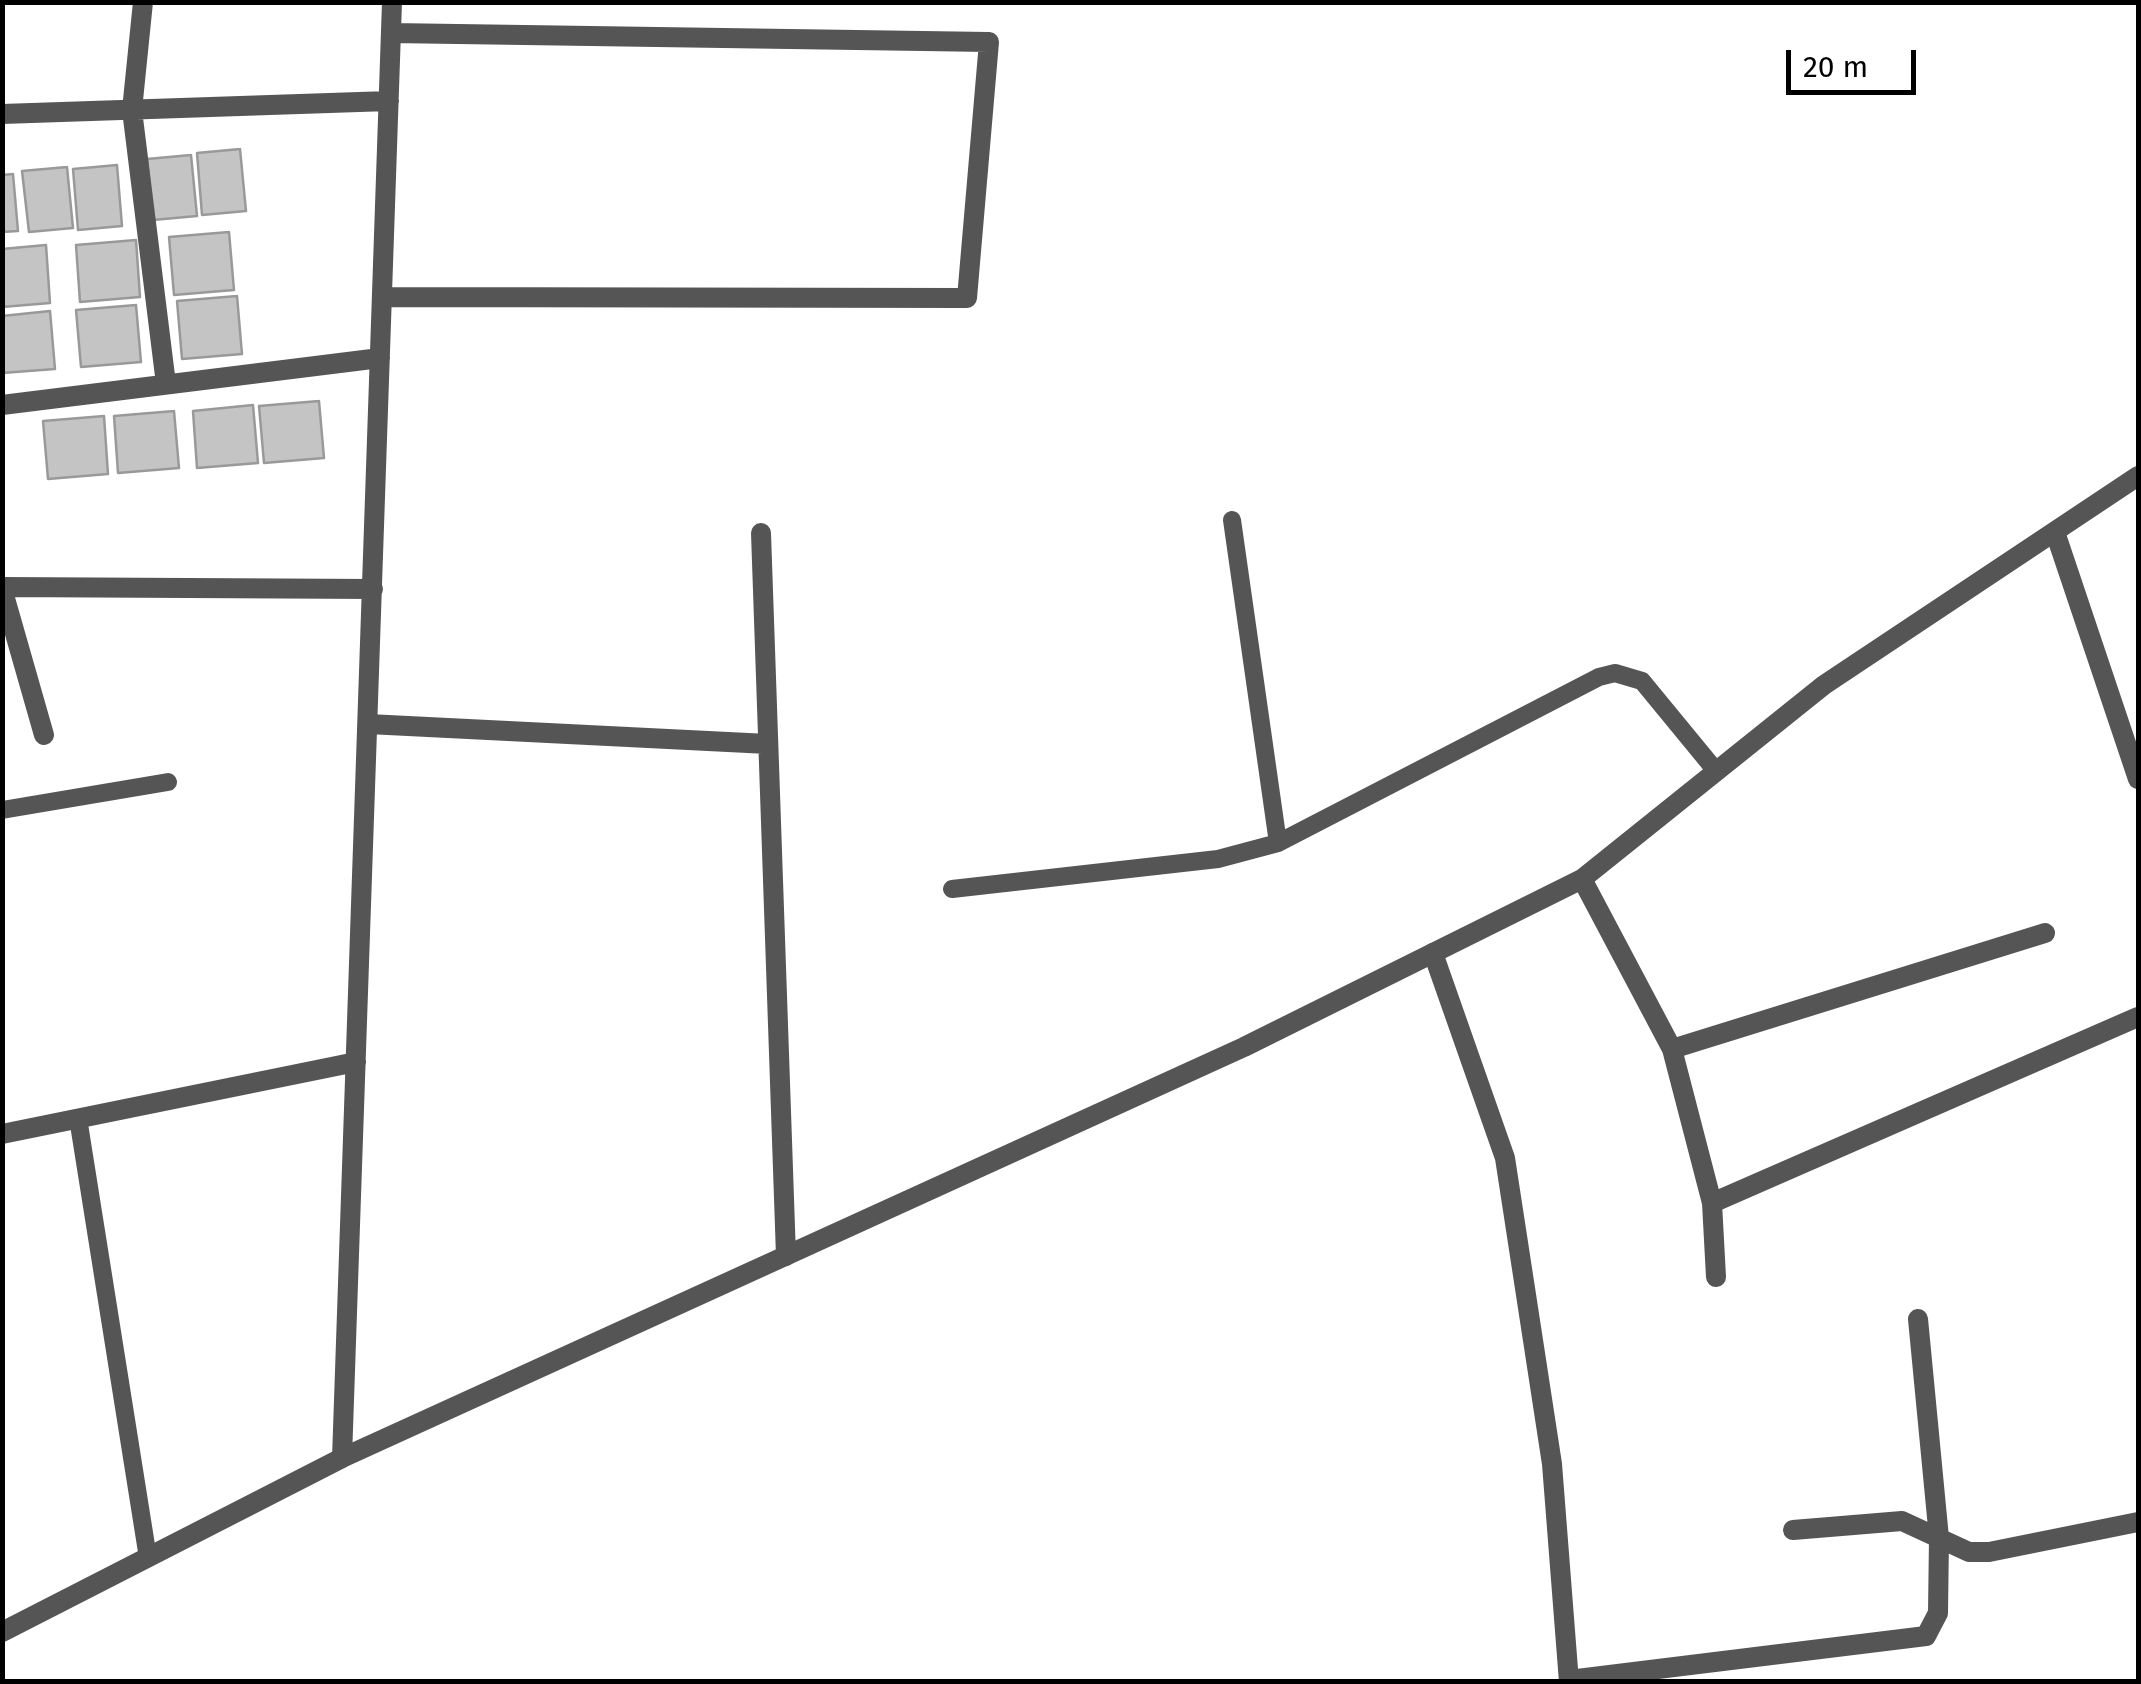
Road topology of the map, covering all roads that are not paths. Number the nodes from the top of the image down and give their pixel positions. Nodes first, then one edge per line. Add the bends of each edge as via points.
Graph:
1 (143, 2) edge
2 (392, 2) edge
3 (391, 33) junction
4 (389, 101) junction
5 (132, 110) junction
6 (2, 114) edge
7 (382, 296) junction
8 (380, 358) junction
9 (166, 384) junction
10 (2, 405) edge
11 (2138, 476) edge
12 (1232, 520) dead end
13 (2055, 532) junction
14 (761, 533) dead end
15 (2, 588) edge
16 (373, 589) junction
17 (368, 724) junction
18 (44, 735) dead end
19 (768, 744) junction
20 (1716, 771) junction
21 (2138, 779) edge
22 (168, 782) dead end
23 (2, 810) edge
24 (1278, 844) junction
25 (1582, 879) junction
26 (952, 888) dead end
27 (2045, 933) dead end
28 (1433, 953) junction
29 (2138, 1017) edge
30 (1672, 1049) junction
31 (356, 1062) junction
32 (78, 1118) junction
33 (2, 1134) edge
34 (1712, 1203) junction
35 (786, 1256) junction
36 (1716, 1276) dead end
37 (1918, 1319) dead end
38 (342, 1458) junction
39 (2138, 1522) edge
40 (1793, 1530) dead end
41 (1939, 1538) junction
42 (148, 1558) junction
43 (2, 1632) edge
44 (1569, 1681) edge

1 - 5 street
2 - 3 street
3 - 4 street
3 - 7 street via 988,42 967,298
4 - 5 street
4 - 7 street
5 - 6 street
5 - 9 street
7 - 8 street
8 - 9 street
8 - 16 street
9 - 10 street
11 - 13 street
12 - 24 lane
13 - 20 street via 1824,685
13 - 21 street
14 - 19 street
15 - 16 street
15 - 18 street
16 - 17 street
17 - 19 street
17 - 31 street
19 - 35 street
20 - 24 lane via 1642,681 1599,676
20 - 25 street
22 - 23 lane
24 - 26 lane via 1218,859
25 - 28 street
25 - 30 street
27 - 30 street
28 - 35 street via 1244,1048
28 - 44 street via 1506,1158 1552,1464
29 - 34 street
30 - 34 street
31 - 32 street
31 - 38 street
32 - 33 street
32 - 42 lane
34 - 36 street
35 - 38 street
37 - 41 street
38 - 42 street
39 - 41 street via 1989,1552 1968,1552
40 - 41 street via 1902,1521
41 - 44 street via 1938,1612 1926,1636
42 - 43 street

